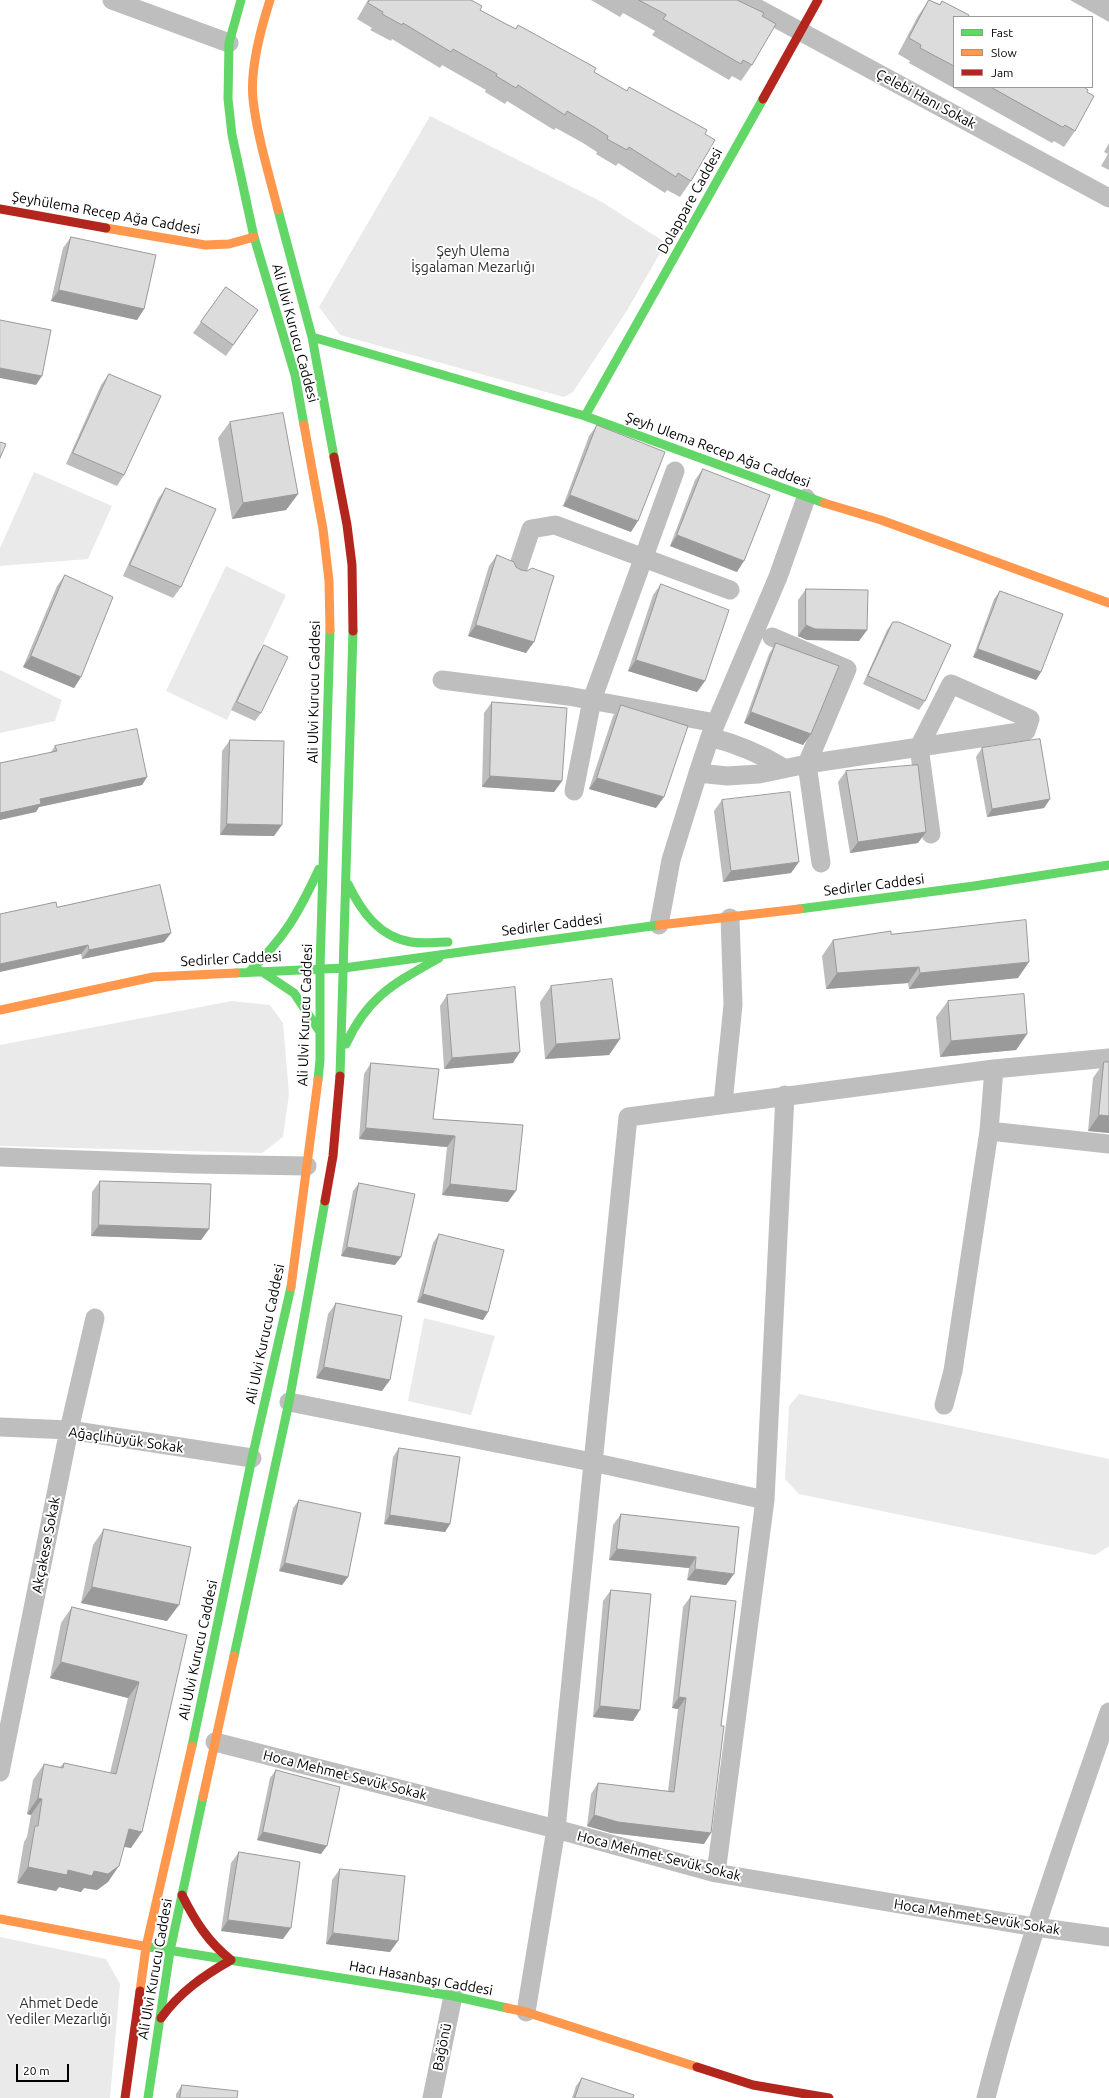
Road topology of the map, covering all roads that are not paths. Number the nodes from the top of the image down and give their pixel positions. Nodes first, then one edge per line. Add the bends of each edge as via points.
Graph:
1 (112, 0) edge
2 (241, 0) edge
3 (270, 0) edge
4 (742, 0) edge
5 (818, 0) edge
6 (801, 32) junction
7 (229, 43) junction
8 (1109, 198) edge
9 (0, 209) edge
10 (254, 237) junction
11 (312, 336) junction
12 (585, 416) junction
13 (675, 471) dead end
14 (806, 498) junction
15 (643, 557) junction
16 (517, 571) edge
17 (730, 590) dead end
18 (1109, 603) edge
19 (772, 637) dead end
20 (442, 680) dead end
21 (592, 700) junction
22 (713, 730) junction
23 (919, 747) junction
24 (807, 764) junction
25 (784, 768) junction
26 (698, 773) junction
27 (574, 791) dead end
28 (931, 834) dead end
29 (324, 859) junction
30 (821, 863) dead end
31 (1109, 866) edge
32 (347, 882) junction
33 (730, 918) junction
34 (658, 925) junction
35 (531, 942) junction
36 (446, 953) junction
37 (320, 968) junction
38 (344, 968) junction
39 (261, 971) junction
40 (249, 972) junction
41 (0, 1010) edge
42 (320, 1032) junction
43 (342, 1053) junction
44 (1109, 1058) edge
45 (994, 1069) junction
46 (785, 1095) junction
47 (723, 1103) junction
48 (989, 1131) junction
49 (1109, 1144) edge
50 (0, 1157) edge
51 (307, 1166) junction
52 (95, 1318) dead end
53 (289, 1402) junction
54 (944, 1405) dead end
55 (0, 1427) edge
56 (69, 1430) junction
57 (252, 1458) junction
58 (592, 1462) junction
59 (764, 1500) junction
60 (1109, 1712) edge
61 (215, 1742) junction
62 (0, 1772) edge
63 (556, 1829) junction
64 (716, 1873) junction
65 (182, 1895) junction
66 (0, 1919) edge
67 (1035, 1927) junction
68 (1109, 1937) edge
69 (146, 1947) junction
70 (170, 1950) junction
71 (231, 1960) junction
72 (453, 1996) junction
73 (526, 2012) junction
74 (160, 2020) junction
75 (751, 2092) edge
76 (125, 2098) edge
77 (148, 2098) edge
78 (432, 2098) edge
79 (829, 2098) edge
80 (986, 2098) edge

1 - 7 street
2 - 7 main road, Ali Ulvi Kurucu Caddesi
3 - 11 main road, Ali Ulvi Kurucu Caddesi via 255,67 253,98 279,216
4 - 6 street, Çelebi Hanı Sokak
5 - 6 main road, Dolappare Caddesi
6 - 8 street, Çelebi Hanı Sokak
6 - 12 main road, Dolappare Caddesi
7 - 10 main road, Ali Ulvi Kurucu Caddesi via 228,99 232,135
9 - 10 main road, Şeyhülema Recep Ağa Caddesi via 205,245 229,244
10 - 29 main road, Ali Ulvi Kurucu Caddesi via 295,375 323,529 329,581 330,646
11 - 12 main road, Şeyh Ulema Recep Ağa Caddesi
11 - 32 main road, Ali Ulvi Kurucu Caddesi via 352,565 353,645
12 - 14 main road, Şeyh Ulema Recep Ağa Caddesi
13 - 15 street
14 - 18 main road, Şeyh Ulema Recep Ağa Caddesi via 881,520
14 - 22 street via 778,577
15 - 16 street via 555,525 531,529
15 - 17 street
15 - 21 street
19 - 24 street via 847,669
20 - 21 street
21 - 22 street
21 - 27 street
22 - 25 street via 732,743 761,754
22 - 26 street
23 - 23 street via 951,684 1030,719 1026,731
23 - 24 street
23 - 28 street
24 - 25 street
24 - 30 street
25 - 26 street via 759,774 727,776
26 - 34 street via 671,860
29 - 37 main road, Ali Ulvi Kurucu Caddesi
29 - 40 main road via 290,926 276,945
31 - 33 main road, Sedirler Caddesi
32 - 35 main road via 357,904 372,922 387,934 410,942
32 - 38 main road, Ali Ulvi Kurucu Caddesi
33 - 34 main road, Sedirler Caddesi
33 - 47 street via 733,1005
34 - 35 main road, Sedirler Caddesi
35 - 36 main road, Sedirler Caddesi
36 - 38 main road, Sedirler Caddesi
36 - 43 main road via 372,1000 352,1028
37 - 38 main road, Sedirler Caddesi
37 - 39 main road, Sedirler Caddesi
37 - 42 main road, Ali Ulvi Kurucu Caddesi
38 - 43 main road, Ali Ulvi Kurucu Caddesi
39 - 40 main road, Sedirler Caddesi
39 - 42 main road via 294,993
40 - 41 main road, Sedirler Caddesi via 152,977
42 - 51 main road, Ali Ulvi Kurucu Caddesi via 320,1060
43 - 53 main road, Ali Ulvi Kurucu Caddesi via 333,1156
44 - 45 street
45 - 46 street
45 - 48 street
46 - 47 street
46 - 59 street
47 - 58 street via 628,1117
48 - 49 street
48 - 54 street via 953,1371
50 - 51 street
51 - 57 main road, Ali Ulvi Kurucu Caddesi via 291,1291
52 - 56 street, Akçakese Sokak
53 - 58 street
53 - 61 main road, Ali Ulvi Kurucu Caddesi
55 - 56 street, Ağaçlıhüyük Sokak
56 - 57 street, Ağaçlıhüyük Sokak
56 - 62 street, Akçakese Sokak
57 - 69 main road, Ali Ulvi Kurucu Caddesi via 190,1757
58 - 59 street
58 - 63 street
59 - 64 street
60 - 67 street
61 - 63 street, Hoca Mehmet Sevük Sokak
61 - 65 main road, Ali Ulvi Kurucu Caddesi
63 - 64 street, Hoca Mehmet Sevük Sokak
63 - 73 street
64 - 67 street, Hoca Mehmet Sevük Sokak
65 - 70 main road, Ali Ulvi Kurucu Caddesi
65 - 71 main road via 198,1928 212,1945
66 - 69 main road, Hacı Hasanbaşı Caddesi
67 - 68 street, Hoca Mehmet Sevük Sokak
67 - 80 street via 1004,2025
69 - 70 main road, Hacı Hasanbaşı Caddesi
69 - 76 main road, Ali Ulvi Kurucu Caddesi
70 - 71 main road, Hacı Hasanbaşı Caddesi
70 - 74 main road, Ali Ulvi Kurucu Caddesi
71 - 72 main road, Hacı Hasanbaşı Caddesi
71 - 74 main road via 186,1987
72 - 73 main road, Hacı Hasanbaşı Caddesi
72 - 78 street, Bağönü
73 - 75 main road, Hacı Hasanbaşı Caddesi
74 - 77 main road, Ali Ulvi Kurucu Caddesi
75 - 79 main road, Hacı Hasanbaşı Caddesi

